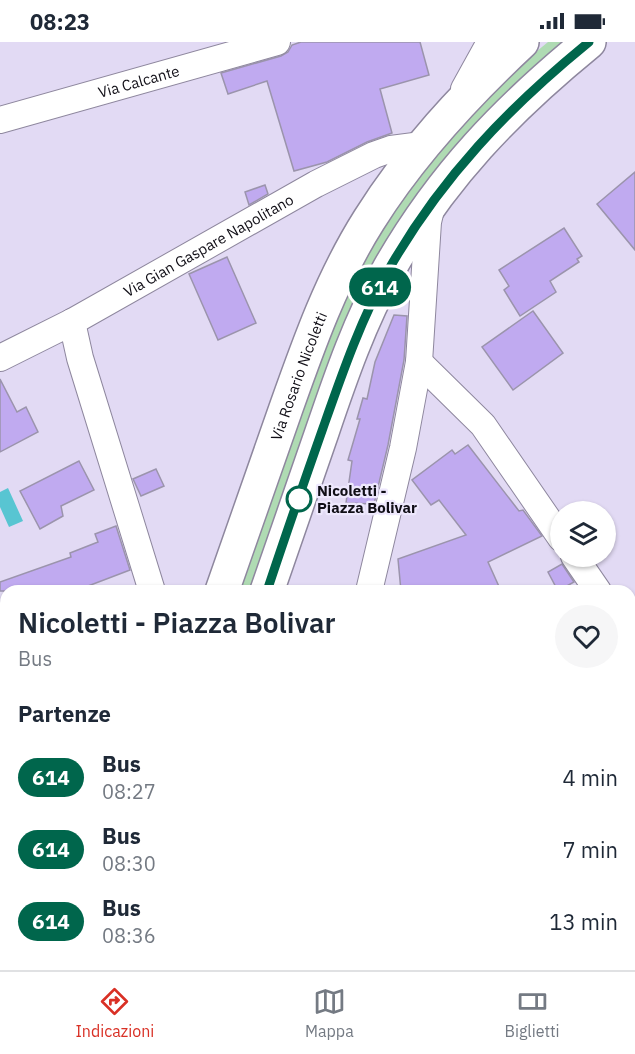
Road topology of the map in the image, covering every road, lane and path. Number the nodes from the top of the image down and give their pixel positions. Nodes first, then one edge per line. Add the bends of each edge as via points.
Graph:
1 (277, 42) edge
2 (490, 42) edge
3 (522, 42) edge
4 (589, 42) edge
5 (452, 110) junction
6 (0, 120) edge
7 (422, 145) junction
8 (433, 200) junction
9 (72, 322) junction
10 (0, 358) edge
11 (419, 362) junction
12 (550, 522) edge
13 (582, 567) edge
14 (150, 585) edge
15 (224, 585) edge
16 (269, 585) edge
17 (370, 585) edge
18 (594, 585) edge

1 - 6 street, Via Calcante
2 - 5 street
3 - 5 main road, Via Rosario Nicoletti
4 - 8 main road via 512,109
5 - 7 main road, Via Rosario Nicoletti
7 - 9 street, Via Gian Gaspare Napolitano via 391,149 345,169
7 - 15 main road, Via Rosario Nicoletti via 368,222 316,325
8 - 11 street via 428,222
8 - 16 main road via 388,270 357,336
9 - 10 street, Via Gian Gaspare Napolitano
9 - 14 street
11 - 12 street via 483,425
11 - 17 street
13 - 18 street

